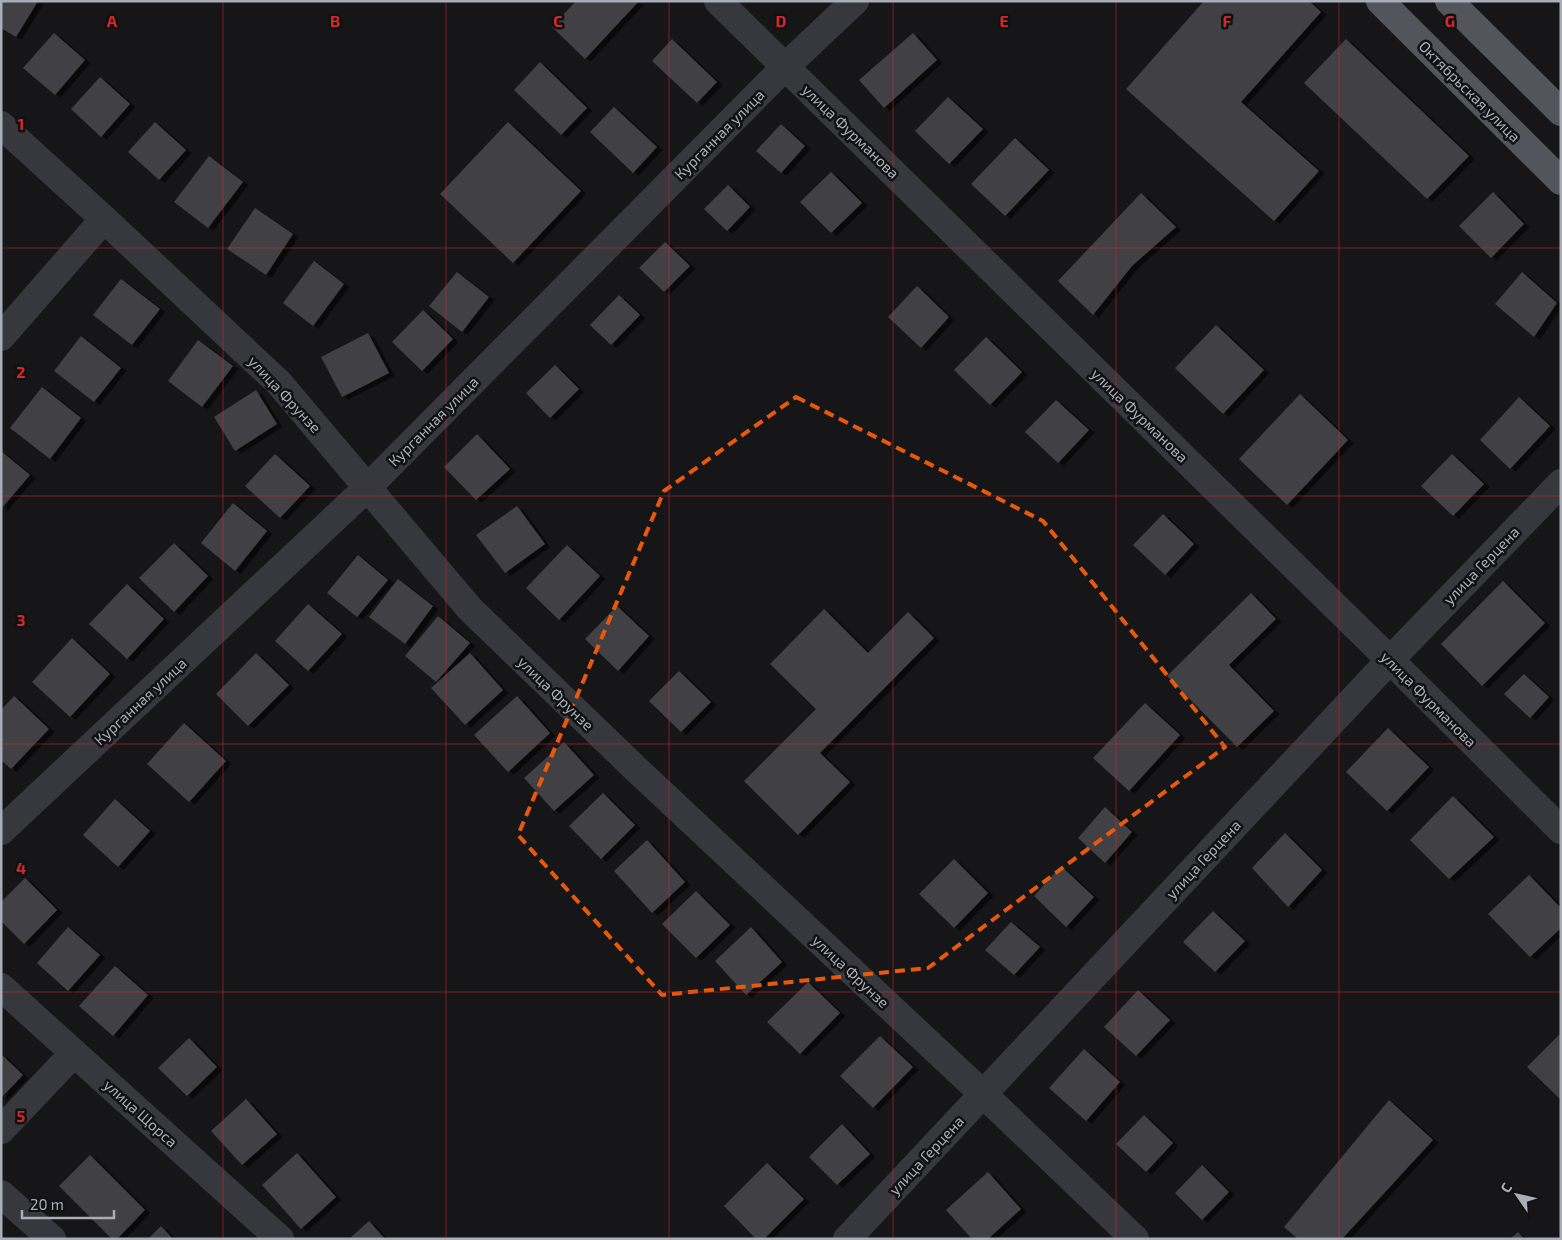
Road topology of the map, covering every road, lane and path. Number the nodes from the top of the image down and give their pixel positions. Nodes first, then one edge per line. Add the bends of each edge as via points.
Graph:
1 (718, 1) edge
2 (855, 1) edge
3 (1380, 1) edge
4 (1449, 1) edge
5 (786, 66) junction
6 (1561, 112) edge
7 (1, 125) edge
8 (1561, 181) edge
9 (104, 219) junction
10 (1, 337) edge
11 (1561, 483) edge
12 (368, 487) junction
13 (1390, 660) junction
14 (1561, 830) edge
15 (1, 832) edge
16 (1, 987) edge
17 (74, 1053) junction
18 (983, 1094) junction
19 (1, 1130) edge
20 (1, 1194) edge
21 (52, 1239) edge
22 (280, 1239) edge
23 (847, 1239) edge
24 (1135, 1239) edge

1 - 5 street, улица Фурманова
2 - 5 street, Курганная улица
3 - 8 main road, Октябрьская улица
4 - 6 main road
5 - 12 street, Курганная улица
5 - 13 street, улица Фурманова
7 - 9 street, улица Фрунзе
9 - 10 street
9 - 12 street, улица Фрунзе via 279,383
11 - 13 street, улица Герцена
12 - 15 street, Курганная улица
12 - 18 street, улица Фрунзе via 470,609 636,770
13 - 14 street, улица Фурманова
13 - 18 street, улица Герцена
16 - 17 street, улица Щорса
17 - 19 street
17 - 22 street, улица Щорса
18 - 23 street, улица Герцена
18 - 24 street, улица Фрунзе
20 - 21 street

